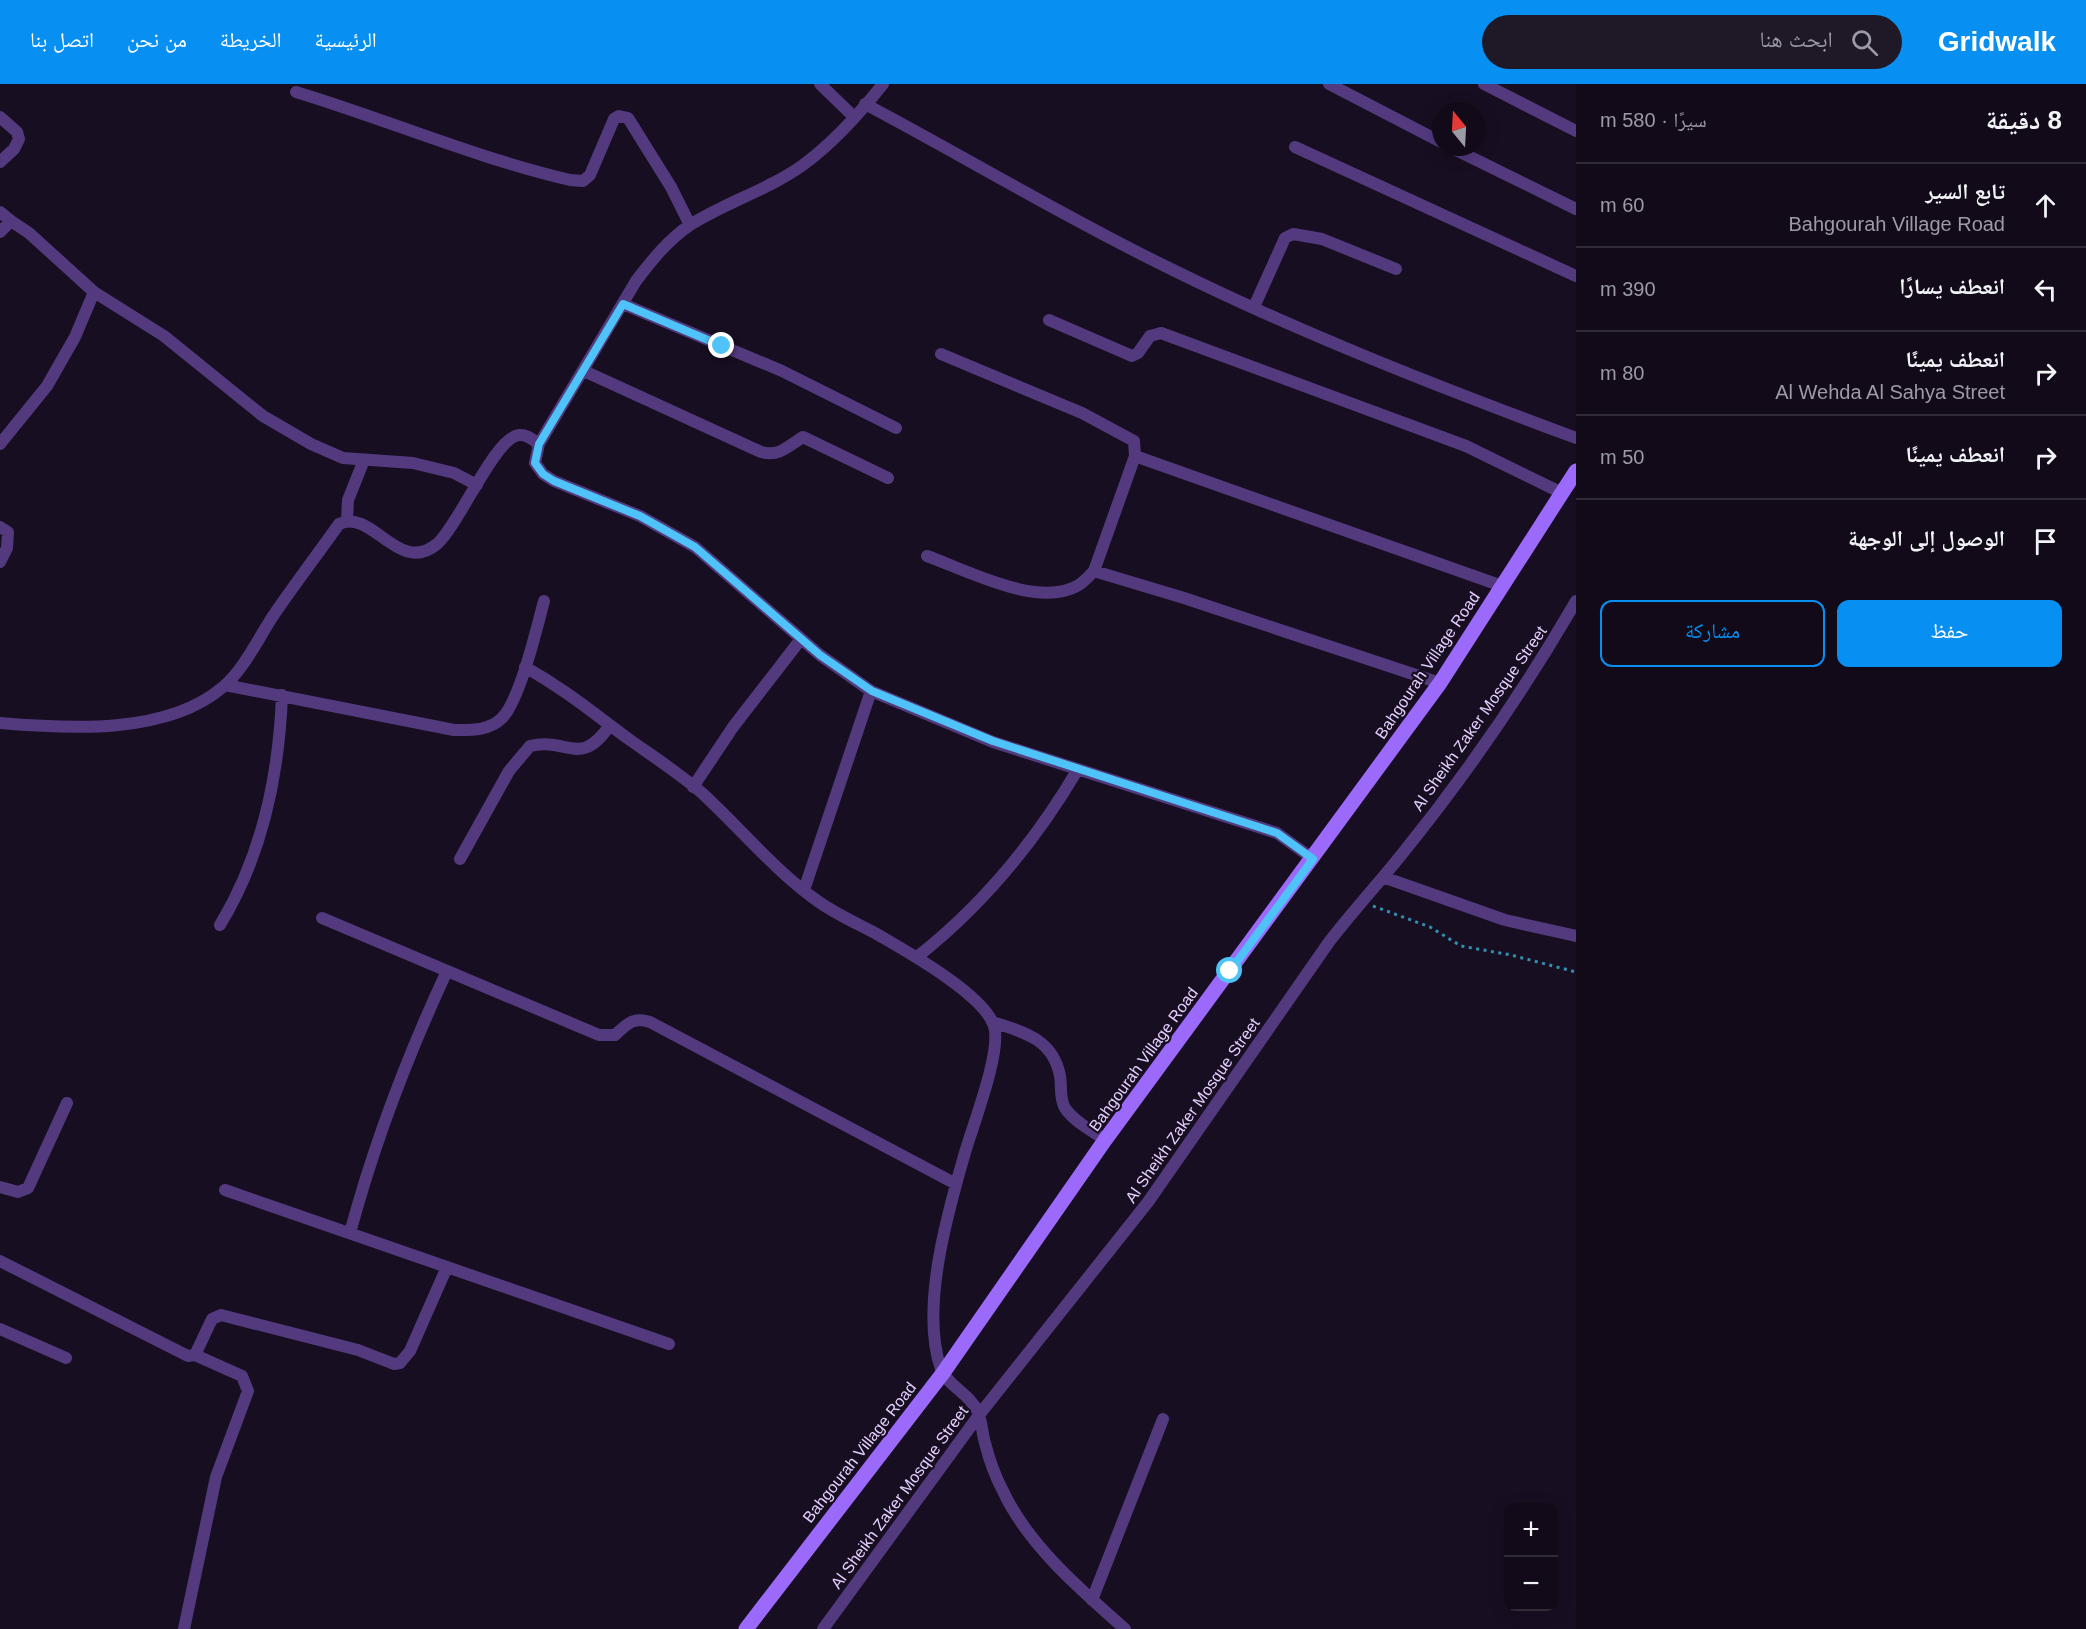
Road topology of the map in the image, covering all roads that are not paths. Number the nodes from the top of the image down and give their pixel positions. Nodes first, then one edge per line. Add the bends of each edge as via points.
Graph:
1 (820, 84) edge
2 (883, 84) edge
3 (1329, 84) edge
4 (1484, 84) edge
5 (296, 92) dead end
6 (865, 104) junction
7 (0, 117) edge
8 (854, 117) junction
9 (1576, 131) edge
10 (1432, 137) edge
11 (1295, 147) dead end
12 (1468, 156) edge
13 (0, 162) edge
14 (1576, 209) edge
15 (0, 212) edge
16 (11, 221) junction
17 (690, 225) junction
18 (0, 232) edge
19 (1395, 269) dead end
20 (1576, 276) edge
21 (94, 292) junction
22 (623, 304) junction
23 (1254, 308) junction
24 (1049, 320) dead end
25 (941, 354) dead end
26 (584, 371) junction
27 (896, 428) dead end
28 (1576, 438) edge
29 (0, 444) edge
30 (539, 444) junction
31 (1134, 456) junction
32 (364, 460) junction
33 (1576, 471) edge
34 (888, 478) dead end
35 (477, 485) junction
36 (1562, 493) junction
37 (348, 520) junction
38 (0, 527) edge
39 (927, 556) dead end
40 (0, 562) edge
41 (1094, 571) junction
42 (1502, 586) junction
43 (544, 601) dead end
44 (1576, 601) edge
45 (801, 639) junction
46 (525, 667) junction
47 (1440, 683) junction
48 (225, 685) junction
49 (872, 691) junction
50 (282, 694) junction
51 (0, 723) edge
52 (610, 725) junction
53 (1078, 769) junction
54 (693, 787) junction
55 (459, 859) dead end
56 (1313, 859) junction
57 (1383, 877) junction
58 (804, 890) junction
59 (322, 918) dead end
60 (220, 925) dead end
61 (1576, 936) edge
62 (917, 957) junction
63 (447, 971) junction
64 (992, 1022) junction
65 (67, 1103) dead end
66 (1105, 1140) junction
67 (956, 1184) junction
68 (0, 1187) edge
69 (225, 1190) dead end
70 (350, 1233) junction
71 (0, 1261) edge
72 (447, 1268) junction
73 (0, 1329) edge
74 (669, 1344) dead end
75 (195, 1355) junction
76 (66, 1358) dead end
77 (946, 1376) junction
78 (979, 1415) junction
79 (1163, 1419) dead end
80 (1092, 1600) junction
81 (184, 1629) edge
82 (746, 1629) edge
83 (823, 1629) edge
84 (1125, 1629) edge

1 - 8 street
2 - 6 street
3 - 10 street
4 - 9 street
5 - 17 street via 473,154 570,180 583,181 590,175 614,119 628,118
6 - 8 street
6 - 23 street via 1130,249
7 - 13 street via 17,132 19,139
8 - 17 street via 803,165
11 - 20 street
12 - 14 street
15 - 16 street
16 - 18 street
16 - 21 street
17 - 22 street via 652,260
19 - 23 street via 1322,239 1293,234 1285,238
21 - 29 street via 57,370
21 - 32 street via 164,336 262,416 324,450 343,458
22 - 26 street
22 - 27 street via 782,371
23 - 28 street
24 - 36 street via 1132,356 1150,336 1161,333 1466,446
25 - 31 street via 1082,413 1132,439 1136,446
26 - 30 street
26 - 34 street via 761,452 781,452 803,437
30 - 35 street via 527,436 509,438
30 - 45 street via 535,463 543,474 588,497 640,516 695,547
31 - 41 street
31 - 42 street
32 - 35 street via 413,463 454,473
32 - 37 street via 348,501
33 - 36 street, Bahgourah Village Road
35 - 37 street via 444,536 426,550 403,551 358,521
36 - 42 street, Bahgourah Village Road
37 - 48 street via 339,524
38 - 40 street via 8,532 9,539
39 - 41 street via 1031,593 1053,593 1077,586
41 - 47 street
42 - 47 street, Bahgourah Village Road
43 - 46 street
44 - 57 street, Al Sheikh Zaker Mosque Street via 1539,666
45 - 49 street
45 - 54 street
46 - 50 street via 503,717 475,730 454,730
46 - 52 street via 582,701
47 - 56 street, Bahgourah Village Road
48 - 50 street
48 - 51 street via 188,709 123,725 82,728
49 - 53 street via 993,741
49 - 58 street
50 - 60 street via 272,779 258,847 237,898
52 - 54 street
52 - 55 street via 592,744 580,750 552,743 530,746 509,771
53 - 56 street via 1277,833
53 - 62 street via 1024,852 945,935
54 - 58 street
56 - 66 street, Bahgourah Village Road
57 - 61 street via 1505,920
57 - 78 street, Al Sheikh Zaker Mosque Street via 1360,902 1148,1202
58 - 62 street
59 - 63 street
62 - 64 street via 973,998
63 - 67 street via 599,1035 615,1035 630,1021 650,1022
63 - 70 street via 408,1053
64 - 66 street via 1041,1040 1049,1048 1061,1078 1065,1108
64 - 67 street via 995,1028 989,1072
65 - 68 street via 28,1188 18,1192
66 - 77 street, Bahgourah Village Road
67 - 77 street via 934,1292 934,1331
69 - 70 street
70 - 72 street
71 - 75 street via 183,1354
72 - 74 street
72 - 75 street via 410,1352 400,1363 221,1315 212,1319
73 - 76 street
75 - 81 street via 242,1376 248,1391 216,1477
77 - 78 street via 971,1399
77 - 82 street, Bahgourah Village Road
78 - 80 street via 993,1468 1017,1517
78 - 83 street, Al Sheikh Zaker Mosque Street
79 - 80 street
80 - 84 street

